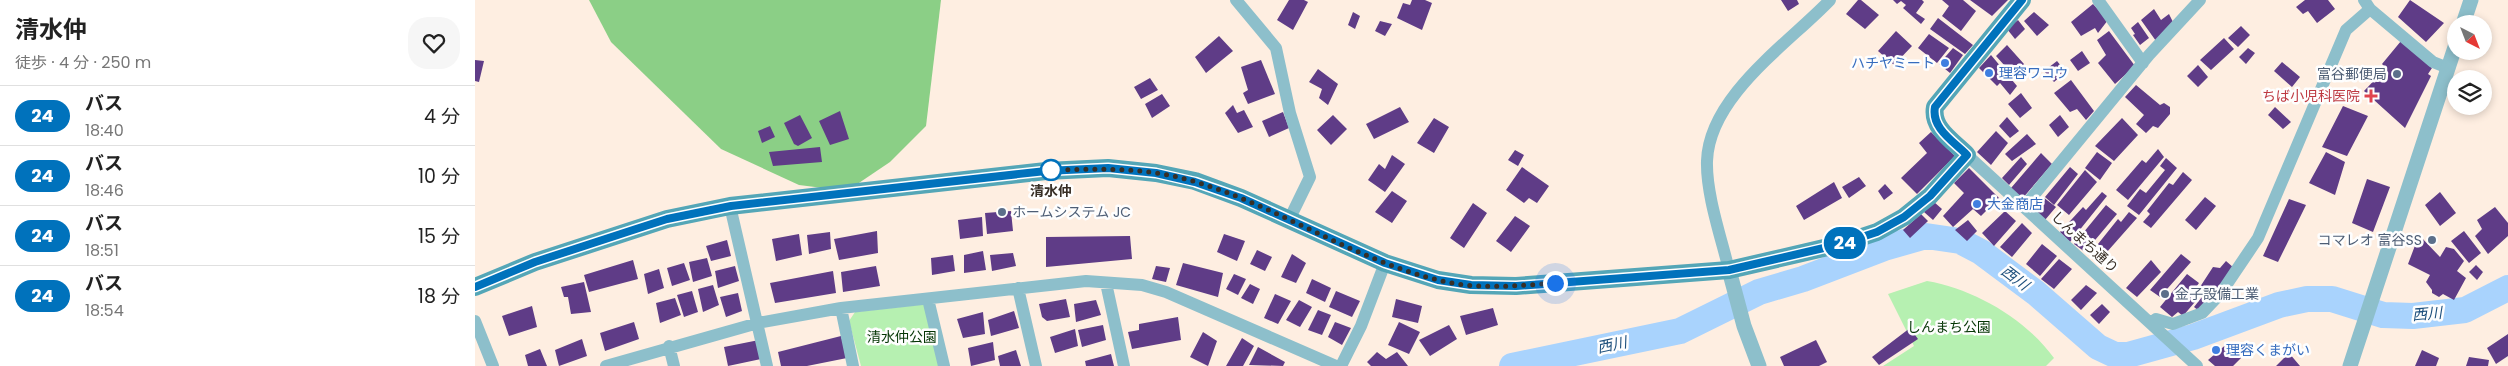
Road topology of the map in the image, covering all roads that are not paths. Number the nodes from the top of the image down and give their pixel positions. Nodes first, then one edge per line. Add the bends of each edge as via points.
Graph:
1 (1235, 0) edge
2 (1830, 0) edge
3 (2022, 0) edge
4 (2098, 0) edge
5 (2201, 0) edge
6 (2471, 0) edge
7 (2367, 4) edge
8 (2466, 15) edge
9 (2451, 60) edge
10 (2143, 63) junction
11 (2448, 68) junction
12 (1967, 155) junction
13 (731, 206) junction
14 (2025, 207) junction
15 (1289, 220) junction
16 (1385, 263) junction
17 (1731, 277) junction
18 (1106, 283) junction
19 (475, 287) edge
20 (1018, 288) junction
21 (928, 299) junction
22 (841, 308) junction
23 (475, 322) edge
24 (758, 322) junction
25 (2156, 327) junction
26 (669, 346) junction
27 (2193, 363) edge
28 (493, 366) edge
29 (606, 366) edge
30 (673, 366) edge
31 (767, 366) edge
32 (853, 366) edge
33 (944, 366) edge
34 (1036, 366) edge
35 (1124, 366) edge
36 (1336, 366) edge
37 (1341, 366) edge
38 (1759, 366) edge
39 (2350, 366) edge

1 - 15 street via 1276,48 1290,113 1310,178
2 - 17 street via 1741,86 1711,137 1707,161 1711,192
3 - 12 main road via 1935,107 1938,126
4 - 10 street
5 - 10 street
6 - 8 street
7 - 11 street via 2433,62
7 - 25 street via 2346,30 2258,238 2221,293 2202,314 2173,324 2156,319
9 - 11 street
10 - 14 street
11 - 39 street
12 - 14 street, しんまち通り
12 - 17 main road via 1930,196 1904,217 1877,232
13 - 15 main road via 1046,171 1108,168 1156,173 1195,182
13 - 19 main road via 658,222 535,262
13 - 24 street
14 - 25 street, しんまち通り
15 - 16 main road
16 - 17 main road via 1438,280 1471,285
16 - 37 street via 1361,326
17 - 38 street
18 - 20 street via 1086,281
18 - 35 street
18 - 36 street via 1142,285 1166,292
20 - 21 street
20 - 34 street
21 - 22 street
21 - 33 street
22 - 24 street
22 - 32 street
23 - 28 street
24 - 26 street
24 - 31 street
25 - 27 street, しんまち通り
26 - 29 street
26 - 30 street

